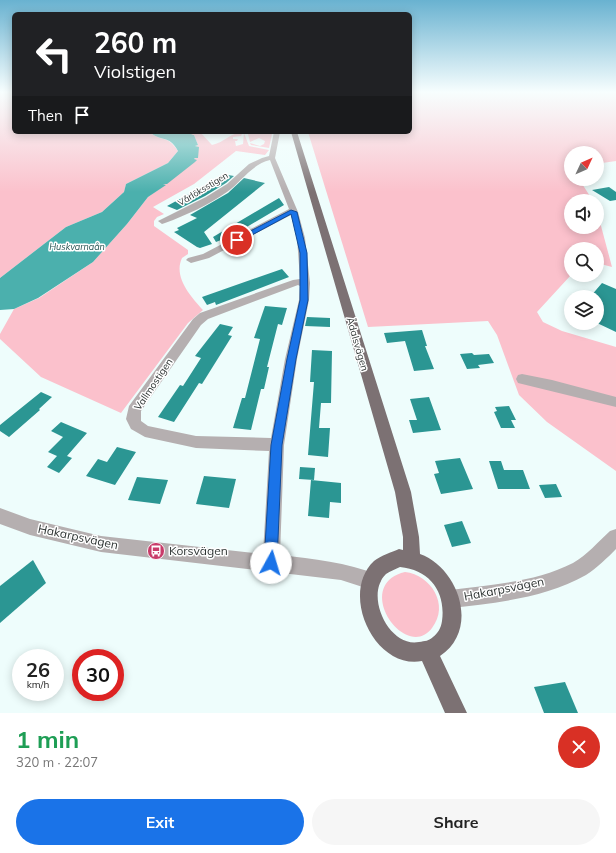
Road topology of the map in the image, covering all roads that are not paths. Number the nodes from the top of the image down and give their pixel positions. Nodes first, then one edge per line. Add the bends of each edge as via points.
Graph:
1 (277, 134) edge
2 (295, 134) edge
3 (272, 158) junction
4 (294, 212) junction
5 (162, 221) dead end
6 (191, 260) dead end
7 (305, 283) junction
8 (522, 379) dead end
9 (616, 402) edge
10 (277, 445) junction
11 (0, 516) edge
12 (616, 537) edge
13 (412, 558) junction
14 (271, 563) junction
15 (372, 581) junction
16 (450, 599) junction
17 (428, 652) junction
18 (456, 713) edge

1 - 3 street
2 - 13 main road, Ådalsvägen via 403,492
3 - 4 street
3 - 5 street, Vårlöksstigen via 258,161 224,190
4 - 6 street via 206,256
4 - 7 street via 301,238
7 - 10 street
7 - 10 street, Vallmostigen via 296,282 204,316 197,322 134,410 133,419 136,425 145,430 196,442
8 - 9 street via 552,384
10 - 14 street
11 - 14 street, Hakarpsvägen via 30,527 101,544
12 - 16 street, Hakarpsvägen via 579,569 555,579 526,587
13 - 15 main road via 399,558 388,562 378,570
13 - 16 main road via 435,572 445,584
14 - 15 street, Hakarpsvägen via 341,571
15 - 17 main road via 369,607 381,633 403,650
16 - 17 main road via 452,612 449,631 438,646
17 - 18 main road

